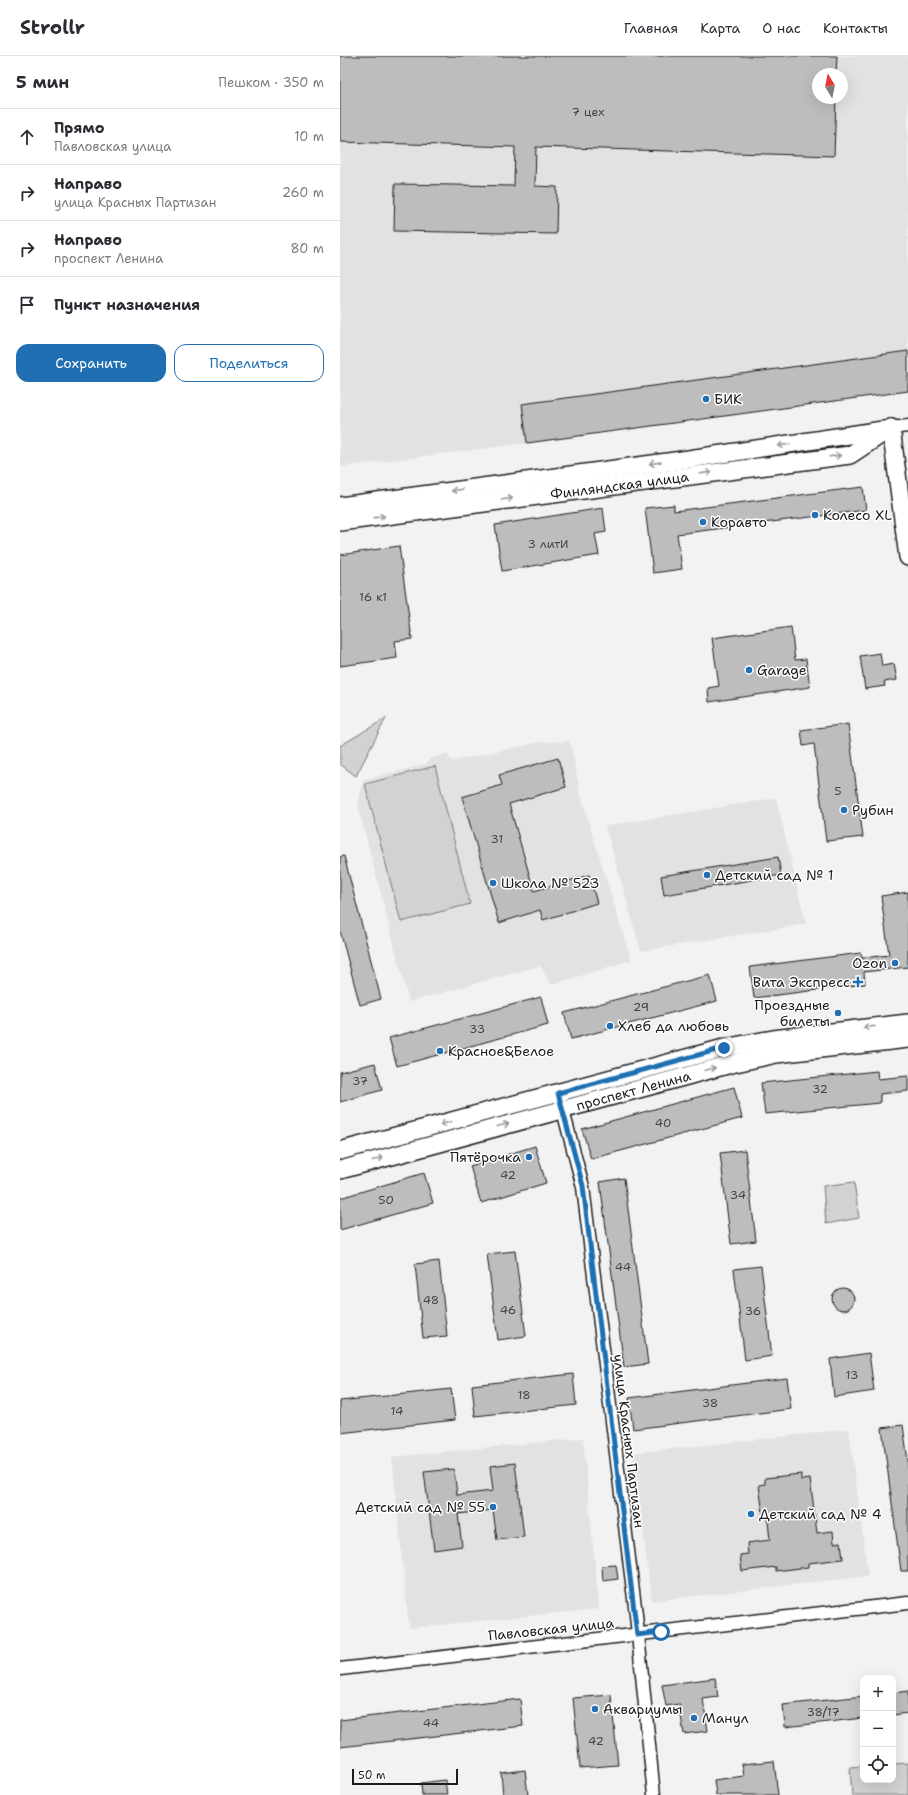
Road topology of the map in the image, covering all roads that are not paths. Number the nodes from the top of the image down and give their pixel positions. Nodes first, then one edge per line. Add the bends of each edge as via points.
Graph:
1 (900, 427) edge
2 (340, 506) edge
3 (340, 522) edge
4 (908, 557) edge
5 (908, 1023) edge
6 (908, 1039) edge
7 (558, 1093) junction
8 (562, 1109) junction
9 (340, 1151) edge
10 (340, 1170) edge
11 (908, 1604) edge
12 (637, 1635) junction
13 (340, 1669) edge
14 (654, 1795) edge

1 -> 2 street, Финляндская улица via 682,460
3 -> 1 street, Финляндская улица via 850,455
1 - 4 street
5 -> 7 street, проспект Ленина via 746,1044 706,1052
8 -> 6 street, проспект Ленина via 776,1054
7 - 8 street, улица Красных Партизан
7 -> 9 street, проспект Ленина
10 -> 8 street, проспект Ленина
8 - 12 street, улица Красных Партизан via 583,1186
11 - 12 street, Павловская улица
12 - 13 street, Павловская улица
12 - 14 street, улица Красных Партизан

